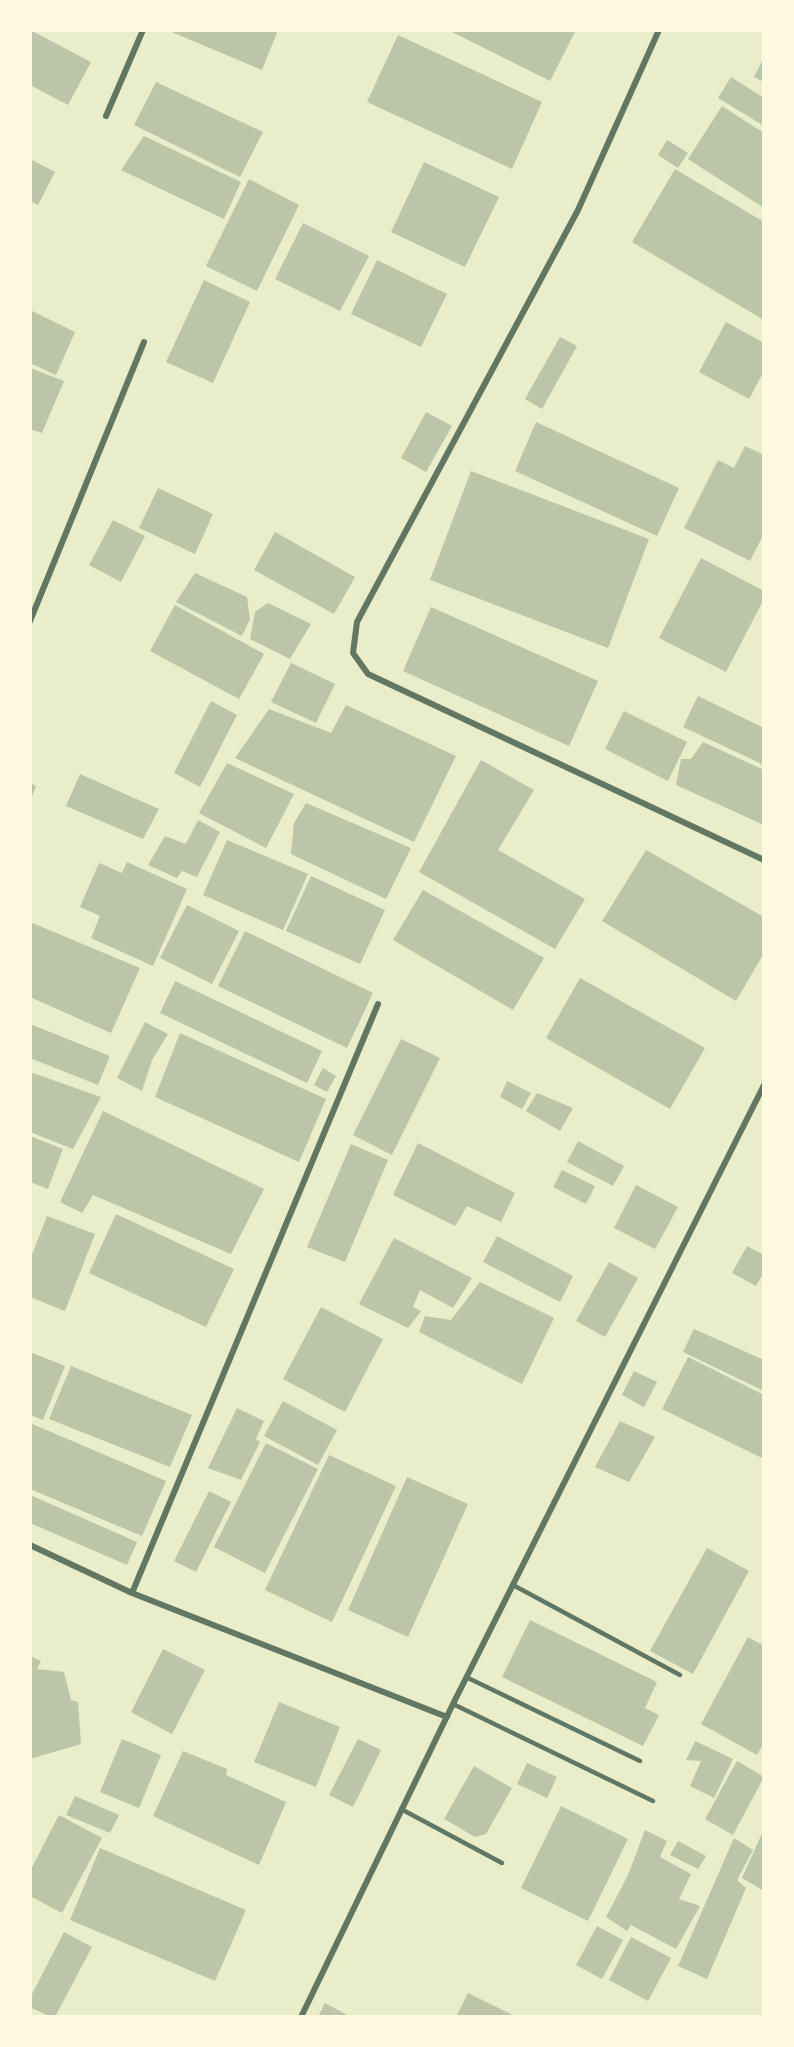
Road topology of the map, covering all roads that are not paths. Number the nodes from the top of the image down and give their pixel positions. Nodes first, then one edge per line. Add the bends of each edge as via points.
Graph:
1 (143, 30) edge
2 (659, 30) edge
3 (106, 116) dead end
4 (144, 342) dead end
5 (30, 621) edge
6 (764, 860) edge
7 (378, 1004) dead end
8 (764, 1085) edge
9 (30, 1545) edge
10 (513, 1585) junction
11 (132, 1593) junction
12 (680, 1675) dead end
13 (466, 1677) junction
14 (453, 1704) junction
15 (447, 1717) junction
16 (640, 1761) dead end
17 (653, 1801) dead end
18 (401, 1809) junction
19 (502, 1863) dead end
20 (301, 2017) edge

1 - 3 street
2 - 6 street via 578,210 357,622 353,653 368,674
4 - 5 street
7 - 11 street
8 - 10 street
9 - 11 street
10 - 12 lane
10 - 13 street
11 - 15 street
13 - 14 street
13 - 16 lane
14 - 15 street
14 - 17 lane
15 - 18 street
18 - 19 lane
18 - 20 street

